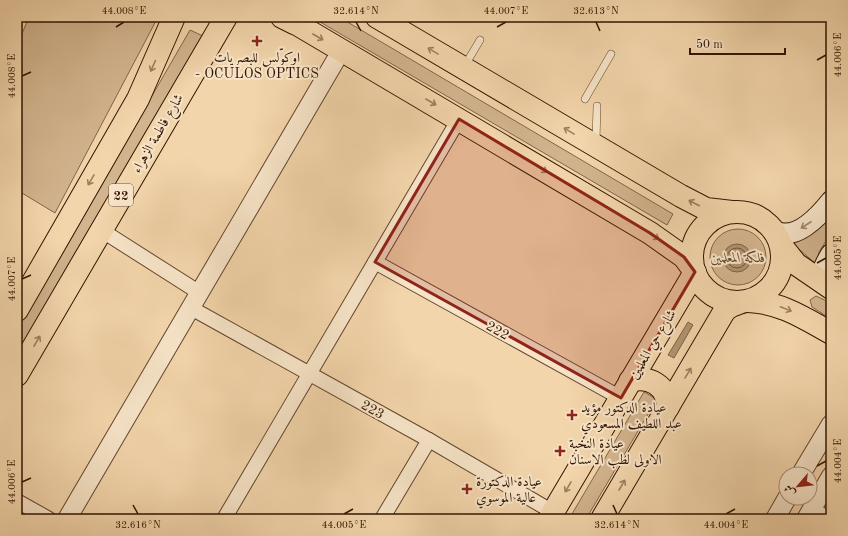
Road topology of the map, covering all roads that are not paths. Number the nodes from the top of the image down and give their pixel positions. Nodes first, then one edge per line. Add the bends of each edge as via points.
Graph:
1 (174, 17) edge
2 (182, 17) edge
3 (377, 17) edge
4 (287, 19) edge
5 (224, 21) edge
6 (480, 40) dead end
7 (162, 46) junction
8 (341, 51) junction
9 (611, 54) dead end
10 (463, 69) junction
11 (585, 99) dead end
12 (597, 106) dead end
13 (459, 119) junction
14 (597, 148) junction
15 (831, 201) edge
16 (732, 212) junction
17 (101, 230) junction
18 (777, 238) junction
19 (375, 262) junction
20 (694, 272) junction
21 (829, 272) edge
22 (195, 301) junction
23 (744, 302) junction
24 (17, 310) edge
25 (831, 333) edge
26 (17, 374) edge
27 (310, 374) junction
28 (625, 389) junction
29 (668, 407) junction
30 (831, 424) edge
31 (428, 440) junction
32 (807, 466) edge
33 (831, 476) edge
34 (17, 501) edge
35 (782, 506) edge
36 (809, 514) edge
37 (551, 515) edge
38 (49, 519) edge
39 (67, 519) edge
40 (224, 519) edge
41 (382, 519) edge
42 (602, 519) edge
43 (775, 519) edge
44 (829, 519) edge

1 - 7 main road, 22
2 - 7 main road
10 -> 3 main road
4 -> 8 main road
5 - 17 main road, شارع فاطمة الزهراء / 22
6 - 10 lane
7 -> 24 main road, 22 via 138,99
8 -> 13 main road
8 - 22 street
9 - 11 lane
14 -> 10 main road
12 - 14 lane
13 - 19 street
13 -> 20 main road via 655,237 684,257
16 -> 14 main road via 711,210 697,205
15 -> 18 main road via 815,219
16 - 18 main road via 758,217
16 - 20 main road via 711,220 697,237 692,258
17 - 22 street, 223
26 -> 17 main road, شارع فاطمة الزهراء / 22
18 - 21 main road via 785,253 796,264
18 - 23 main road via 781,267 776,280 761,296
19 - 27 street
19 - 28 street, 222
20 - 23 main road via 703,287 712,295 723,300
20 - 28 main road, شارع حي المعلمين
22 - 27 street, 223
22 - 39 street
23 -> 25 main road via 770,303
29 -> 23 main road via 725,310
27 - 31 street, 223
27 - 40 street
28 - 29 main road via 648,380 659,385 666,395
28 -> 37 main road, شارع حي المعلمين
42 -> 29 main road
30 - 32 street
31 - 37 street, 223
31 - 41 street
33 - 36 street
34 - 38 street
35 - 43 street
36 - 44 street

